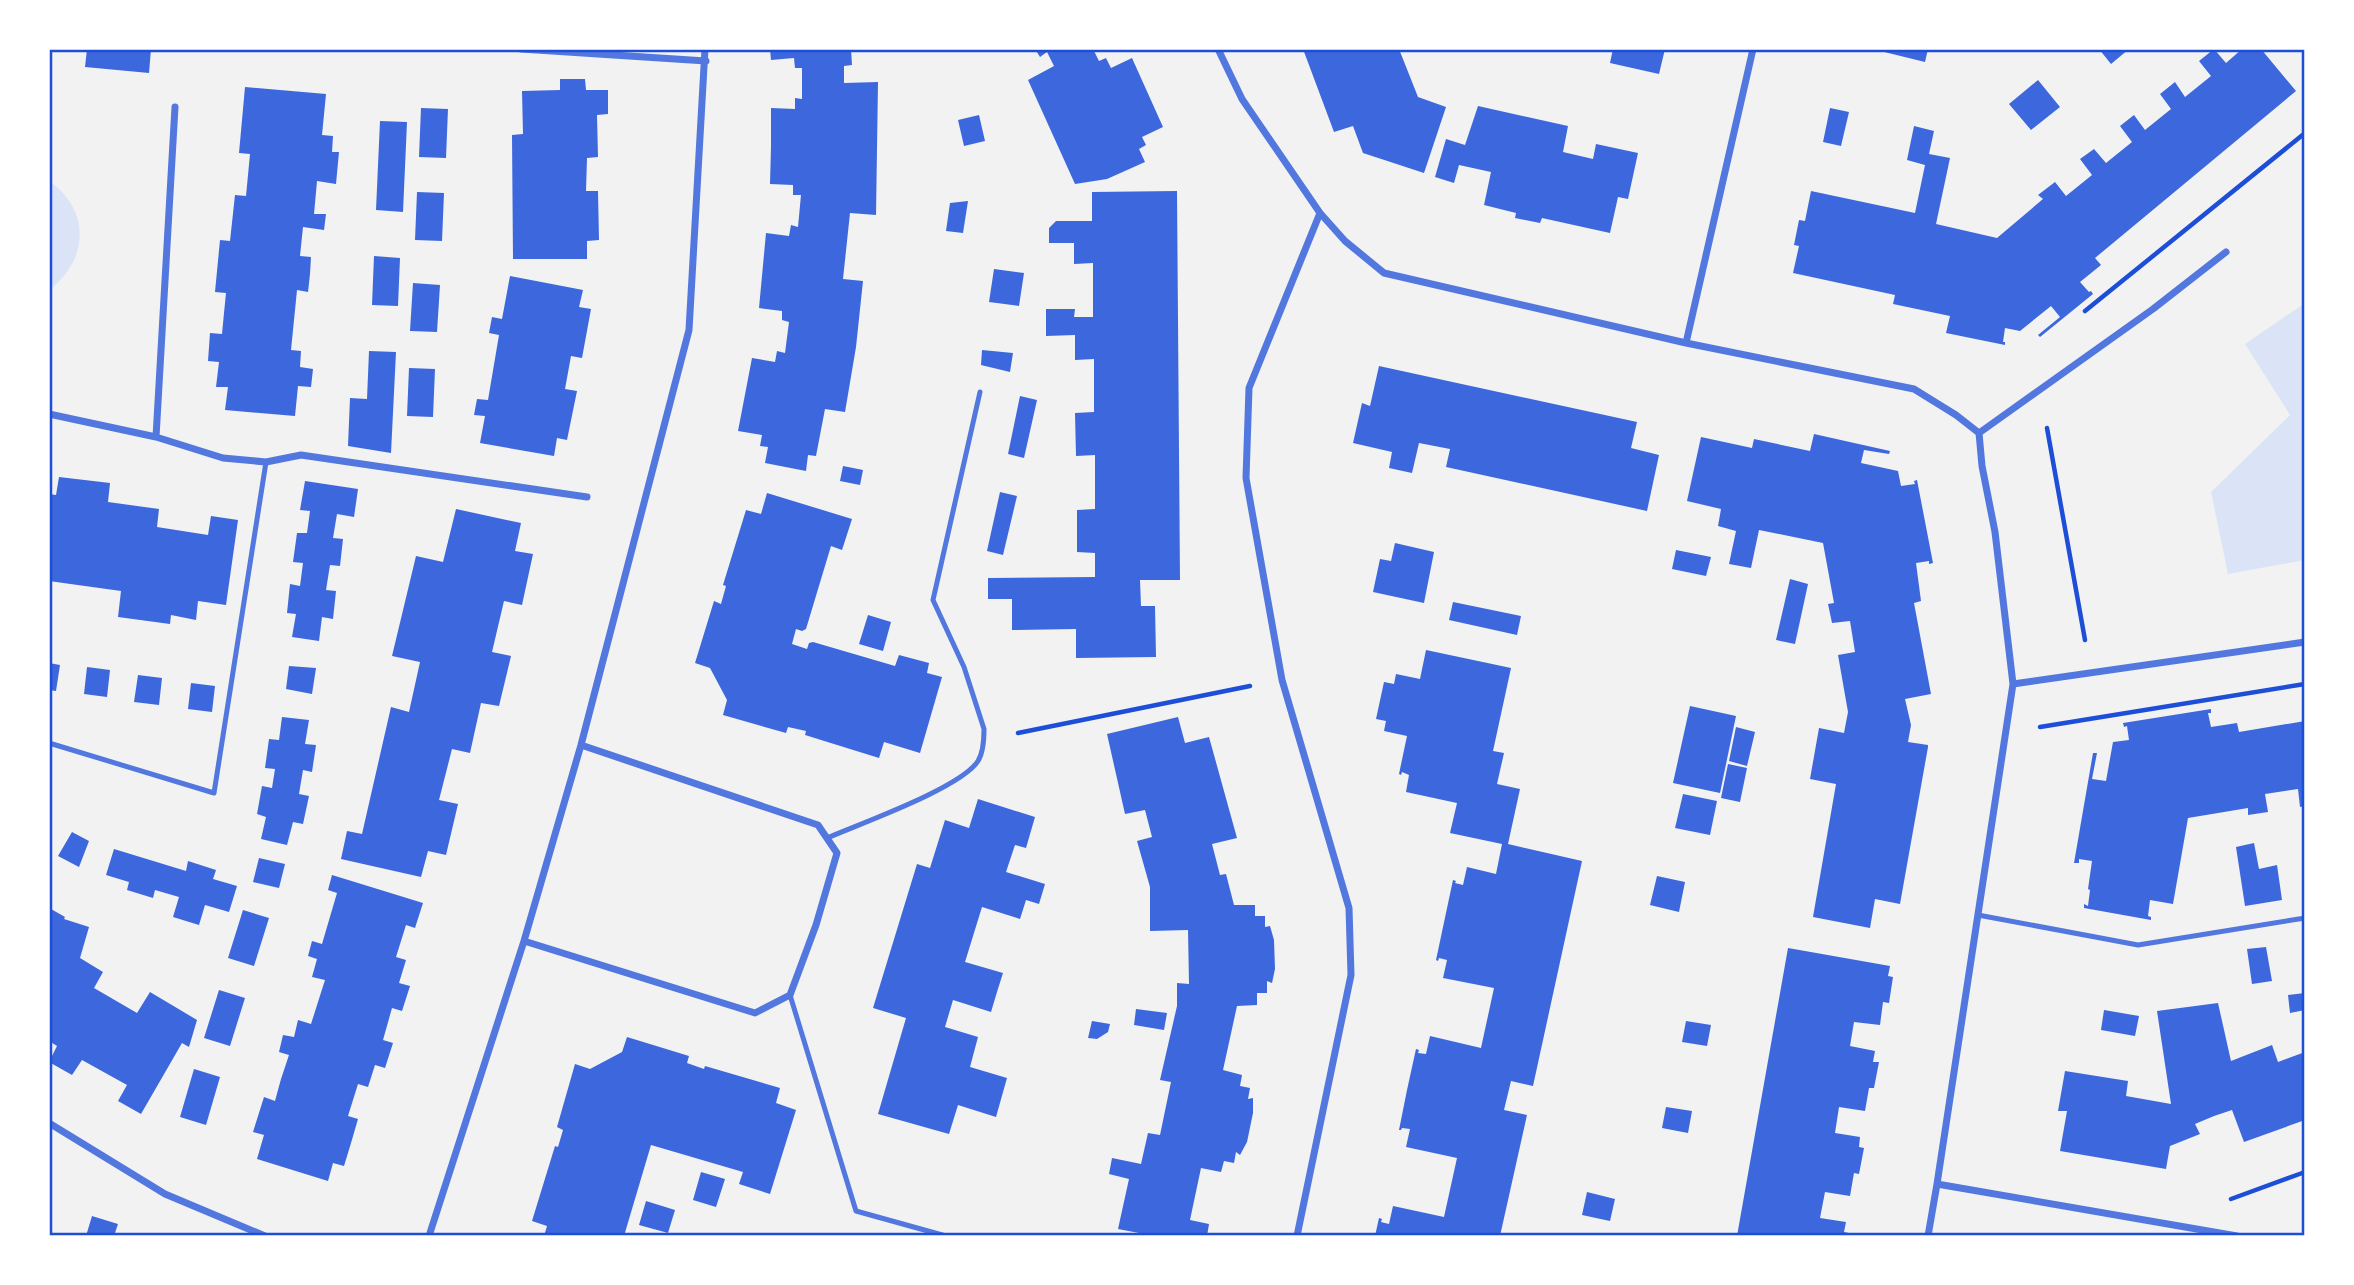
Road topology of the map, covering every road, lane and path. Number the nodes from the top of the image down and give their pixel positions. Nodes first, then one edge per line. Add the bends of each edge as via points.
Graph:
1 (521, 49) edge
2 (705, 49) edge
3 (1218, 49) edge
4 (1753, 49) edge
5 (706, 61) junction
6 (175, 107) dead end
7 (2305, 133) edge
8 (1320, 213) junction
9 (2226, 252) dead end
10 (2082, 313) dead end
11 (1686, 343) junction
12 (2040, 389) junction
13 (980, 392) dead end
14 (49, 414) edge
15 (1979, 433) junction
16 (156, 437) junction
17 (266, 463) junction
18 (587, 497) dead end
19 (2305, 642) edge
20 (2090, 672) junction
21 (1282, 680) junction
22 (2013, 684) junction
23 (2305, 684) edge
24 (2005, 733) junction
25 (984, 740) junction
26 (49, 743) edge
27 (580, 745) junction
28 (827, 838) junction
29 (1978, 915) junction
30 (2305, 918) edge
31 (524, 941) junction
32 (790, 995) junction
33 (49, 1123) edge
34 (1937, 1184) junction
35 (265, 1236) edge
36 (429, 1236) edge
37 (946, 1236) edge
38 (1297, 1236) edge
39 (1928, 1236) edge
40 (2237, 1236) edge

1 - 5 street
2 - 5 street
3 - 8 street via 1242,99
4 - 11 street
5 - 27 street via 689,330
6 - 16 street
7 - 10 path
8 - 11 street via 1384,274
8 - 21 street via 1249,388 1246,478
9 - 12 street
11 - 15 street via 1913,389
12 - 15 street
12 - 20 path
13 - 25 lane via 933,600 964,667
14 - 16 street
15 - 22 street
16 - 17 street via 223,457
17 - 18 street via 301,455
17 - 26 lane via 214,793
19 - 20 street
20 - 22 street
21 - 25 path
21 - 38 street via 1349,908 1351,975
22 - 24 street
23 - 24 path
24 - 29 street
25 - 28 lane via 978,762 952,784
27 - 28 street via 818,825
27 - 31 street
28 - 32 street via 837,853 817,925
29 - 30 lane via 2137,945
29 - 34 street
31 - 32 street via 755,1013
31 - 36 street
32 - 37 lane via 856,1211
33 - 35 street via 165,1194
34 - 39 street
34 - 40 street

